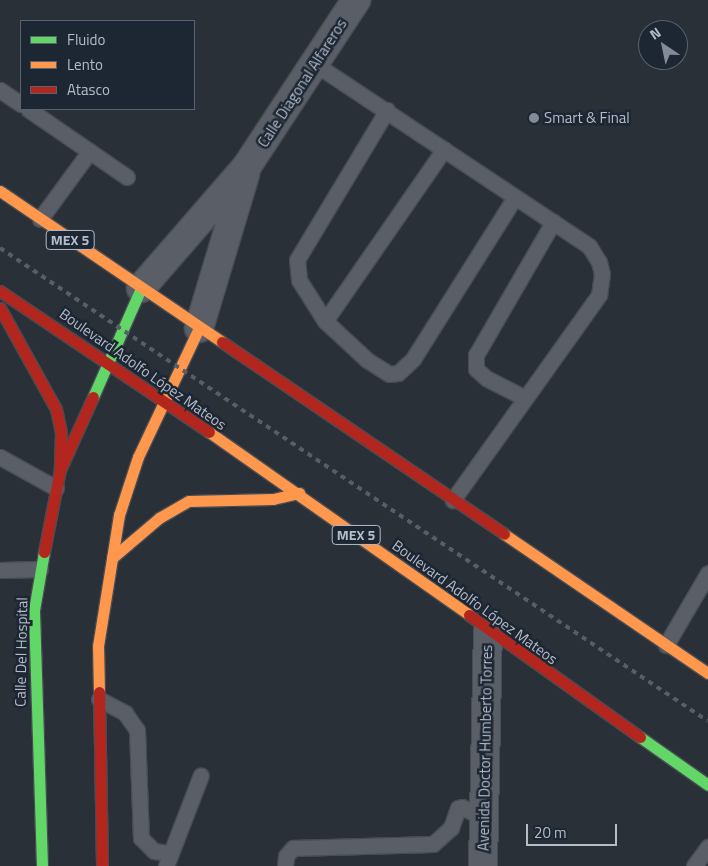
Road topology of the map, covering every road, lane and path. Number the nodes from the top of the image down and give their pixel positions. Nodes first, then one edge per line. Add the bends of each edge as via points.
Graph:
1 (356, 0) edge
2 (314, 64) junction
3 (0, 90) edge
4 (20, 103) edge
5 (29, 110) edge
6 (387, 110) junction
7 (444, 149) junction
8 (90, 151) junction
9 (247, 166) junction
10 (127, 176) dead end
11 (0, 191) edge
12 (515, 197) junction
13 (40, 219) junction
14 (553, 222) junction
15 (140, 288) junction
16 (0, 291) edge
17 (0, 308) edge
18 (325, 321) junction
19 (200, 328) junction
20 (106, 360) junction
21 (525, 398) junction
22 (165, 405) junction
23 (0, 457) edge
24 (60, 470) junction
25 (56, 488) junction
26 (299, 493) junction
27 (453, 500) junction
28 (112, 558) junction
29 (40, 569) junction
30 (0, 570) edge
31 (708, 573) edge
32 (488, 631) junction
33 (666, 644) junction
34 (708, 673) edge
35 (99, 699) junction
36 (201, 775) dead end
37 (708, 785) edge
38 (482, 817) junction
39 (708, 847) edge
40 (168, 860) edge
41 (42, 866) edge
42 (102, 866) edge
43 (284, 866) edge
44 (483, 866) edge
45 (694, 866) edge

1 - 2 street, Calle Diagonal Alfareros
2 - 6 lane
2 - 9 street, Calle Diagonal Alfareros
3 - 4 lane
5 - 8 lane
6 - 7 lane
6 - 18 lane via 297,260 299,280
7 - 12 lane
7 - 18 lane
8 - 10 lane
8 - 13 lane
9 - 15 street, Calle Diagonal Alfareros
9 - 19 street, Calle Diagonal Alfareros
11 - 13 main road, MEX 5
12 - 14 lane
12 - 18 lane via 413,359 398,373 389,374 367,360
13 - 15 main road, MEX 5
14 - 21 lane via 588,246 599,262 602,274 599,295
14 - 21 lane via 476,355 476,369 486,378
15 - 19 main road, MEX 5
15 - 20 main road, Calle Del Hospital
16 - 20 main road, Boulevard Adolfo López Mateos / MEX 5
17 - 24 main road via 56,409 61,433
19 - 22 main road
19 - 27 main road, MEX 5
20 - 22 main road, Boulevard Adolfo López Mateos / MEX 5
20 - 24 main road, Calle Del Hospital
21 - 27 lane
22 - 26 main road, Boulevard Adolfo López Mateos / MEX 5
22 - 28 main road via 138,457 119,515
23 - 25 lane
24 - 25 main road, Calle Del Hospital
25 - 29 main road, Calle Del Hospital
26 - 28 main road via 273,499 189,501 159,518
26 - 32 main road, Boulevard Adolfo López Mateos / MEX 5
27 - 33 main road, MEX 5
28 - 35 main road via 98,646
29 - 30 lane
29 - 41 main road, Calle Del Hospital via 34,610 34,685
31 - 33 lane
32 - 37 main road, Boulevard Adolfo López Mateos / MEX 5
32 - 38 street, Avenida Doctor Humberto Torres
33 - 34 main road, MEX 5
35 - 40 lane via 126,713 137,730 141,838 154,852
35 - 42 main road
36 - 40 lane
38 - 43 lane via 458,808 451,828 433,844 293,848 286,856
38 - 44 street, Avenida Doctor Humberto Torres
39 - 45 lane

